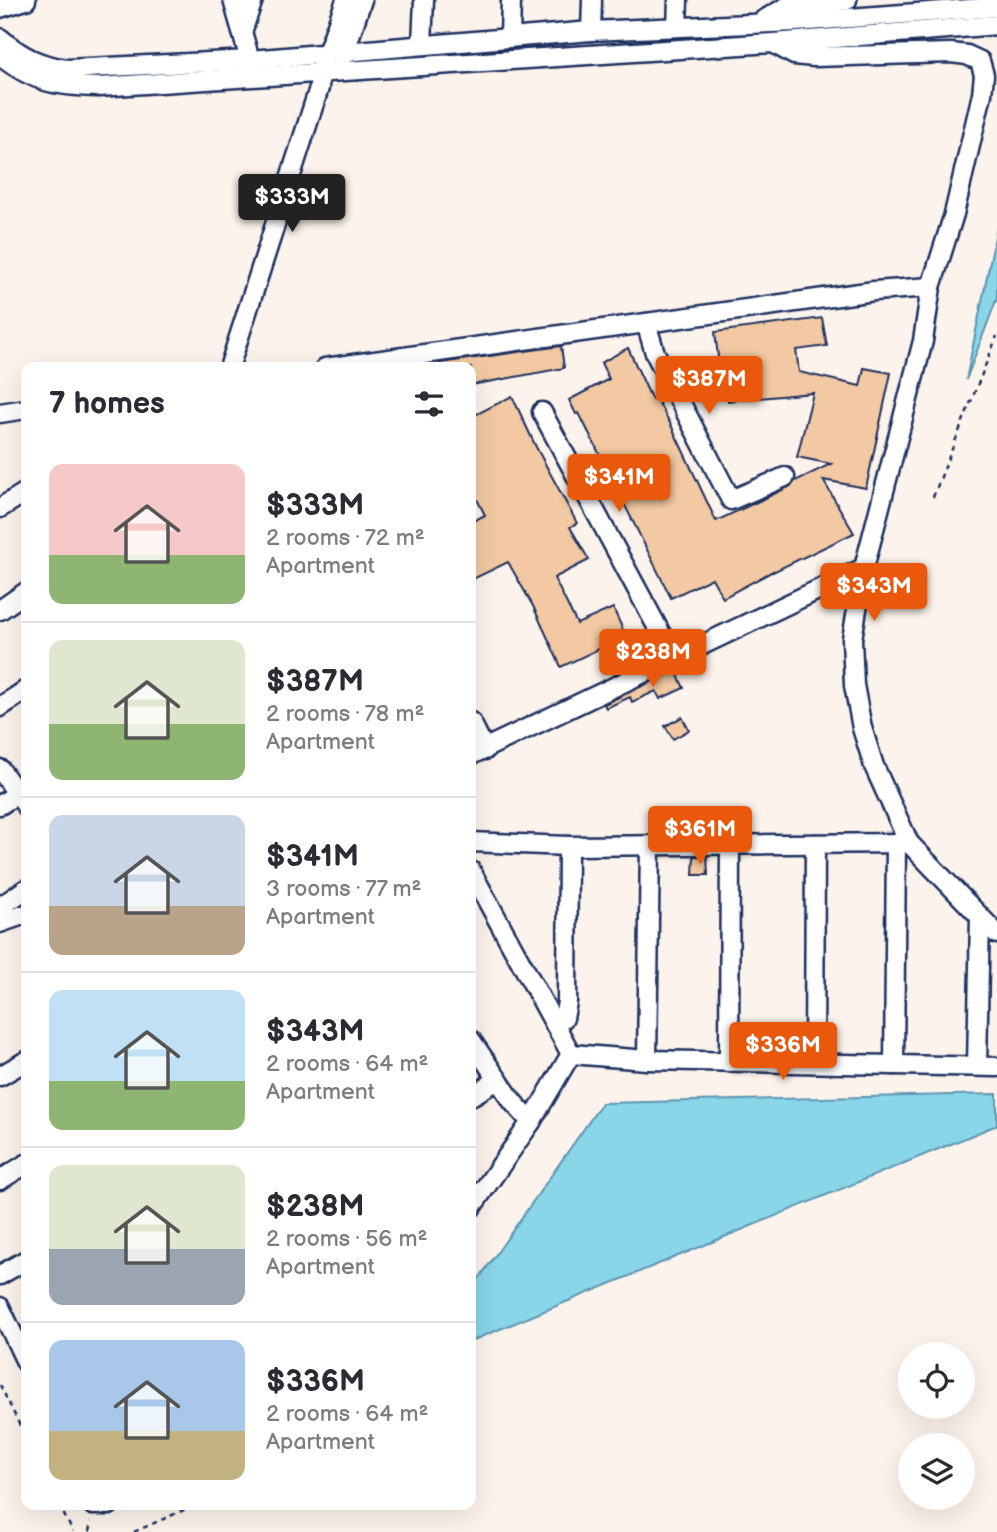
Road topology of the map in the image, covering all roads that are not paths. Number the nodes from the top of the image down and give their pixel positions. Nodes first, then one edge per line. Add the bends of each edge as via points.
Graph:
1 (26, 0) edge
2 (233, 0) edge
3 (253, 0) edge
4 (346, 0) edge
5 (362, 0) edge
6 (424, 0) edge
7 (511, 0) edge
8 (592, 0) edge
9 (678, 0) edge
10 (848, 0) edge
11 (997, 7) edge
12 (0, 8) edge
13 (759, 22) junction
14 (997, 25) edge
15 (677, 27) junction
16 (591, 31) junction
17 (242, 32) junction
18 (0, 38) edge
19 (510, 38) junction
20 (772, 43) junction
21 (422, 44) junction
22 (336, 53) junction
23 (0, 56) edge
24 (250, 60) junction
25 (326, 77) junction
26 (931, 287) junction
27 (646, 323) junction
28 (231, 362) edge
29 (372, 362) edge
30 (21, 411) edge
31 (542, 412) dead end
32 (0, 413) edge
33 (785, 477) dead end
34 (21, 495) edge
35 (0, 508) edge
36 (864, 568) junction
37 (21, 595) edge
38 (0, 610) edge
39 (675, 660) junction
40 (21, 693) edge
41 (0, 707) edge
42 (478, 753) edge
43 (0, 769) edge
44 (21, 794) edge
45 (21, 797) edge
46 (0, 805) edge
47 (476, 842) edge
48 (902, 843) junction
49 (815, 844) junction
50 (650, 845) junction
51 (730, 845) junction
52 (568, 846) junction
53 (476, 880) edge
54 (21, 892) edge
55 (0, 907) edge
56 (21, 916) edge
57 (980, 916) junction
58 (0, 923) edge
59 (997, 934) edge
60 (555, 1022) junction
61 (476, 1047) edge
62 (570, 1054) junction
63 (646, 1060) junction
64 (729, 1062) junction
65 (21, 1063) edge
66 (814, 1063) junction
67 (894, 1065) junction
68 (977, 1066) junction
69 (997, 1067) edge
70 (0, 1076) edge
71 (498, 1080) junction
72 (476, 1093) edge
73 (531, 1122) junction
74 (21, 1167) edge
75 (0, 1180) edge
76 (476, 1198) edge
77 (21, 1263) edge
78 (0, 1275) edge
79 (0, 1307) edge
80 (21, 1350) edge

1 - 12 street
2 - 17 street
3 - 17 street
4 - 22 street
5 - 22 street
6 - 21 street
7 - 19 street
8 - 16 street
9 - 15 street
10 - 13 street via 786,7
11 - 13 street
13 - 15 street
14 - 20 street
15 - 16 street
16 - 19 street
17 - 24 street
18 - 24 street via 43,65 68,69
19 - 21 street
20 - 25 street
20 - 26 street via 794,55 814,57 951,53 980,61 982,94 954,214
21 - 22 street
22 - 24 street
22 - 25 street
23 - 25 street via 37,80 64,86
25 - 28 street
26 - 27 street
26 - 36 street via 923,341
27 - 29 street
27 - 33 street via 655,353 731,500
30 - 32 street
31 - 39 street
34 - 35 street
36 - 39 street
36 - 48 street via 852,639 854,685 862,728
37 - 38 street
39 - 42 street
40 - 41 street
43 - 44 street
45 - 46 street
47 - 52 street
48 - 49 street
48 - 57 street
48 - 67 street
49 - 51 street
49 - 66 street
50 - 51 street
50 - 52 street
50 - 63 street
51 - 64 street
52 - 60 street via 567,1002 564,1018
53 - 60 street
54 - 55 street
56 - 58 street
57 - 59 street
57 - 68 street
60 - 62 street
61 - 71 street
62 - 63 street
62 - 73 street
63 - 64 street
64 - 66 street
65 - 70 street
66 - 67 street
67 - 68 street
68 - 69 street
71 - 72 street
71 - 73 street
73 - 76 street
74 - 75 street
77 - 78 street
79 - 80 street

